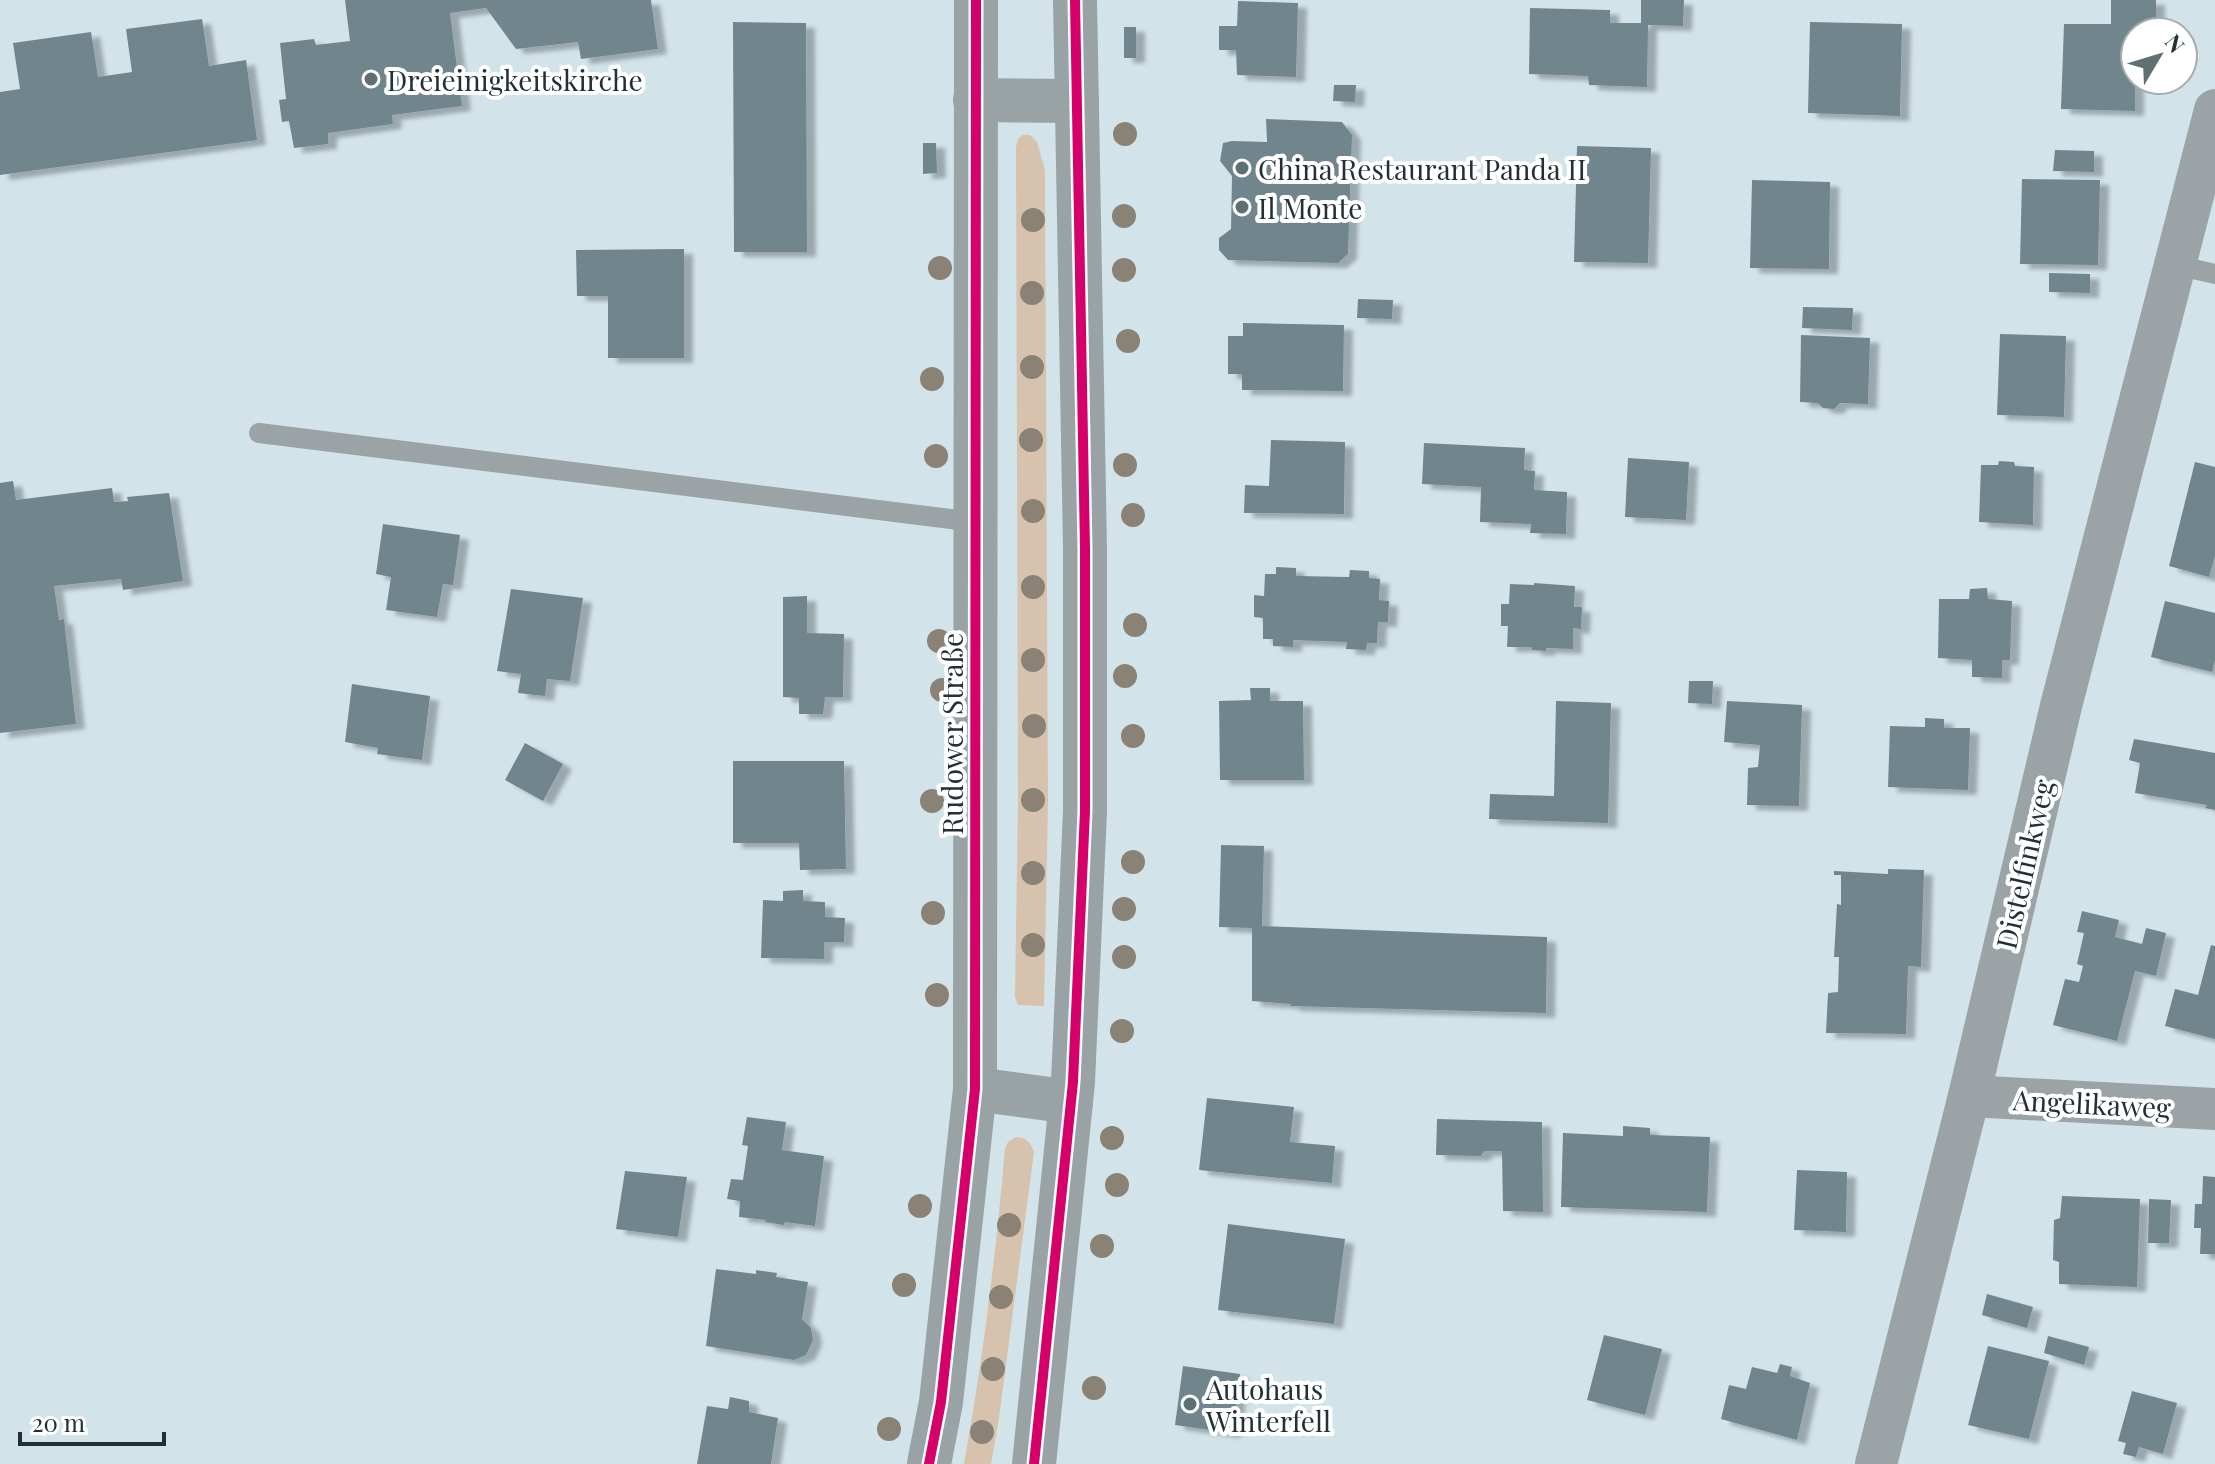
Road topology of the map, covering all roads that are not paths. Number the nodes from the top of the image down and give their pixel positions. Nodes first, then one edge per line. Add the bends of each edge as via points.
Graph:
1 (976, 0) edge
2 (1075, 0) edge
3 (975, 100) junction
4 (1077, 101) junction
5 (2215, 110) edge
6 (2195, 269) edge
7 (259, 433) dead end
8 (975, 522) junction
9 (975, 1089) junction
10 (1969, 1096) junction
11 (1071, 1102) junction
12 (2215, 1109) edge
13 (929, 1464) edge
14 (1034, 1464) edge
15 (1876, 1464) edge

1 - 3 main road, Rudower Straße
2 - 4 main road
3 - 4 main road
3 - 8 main road, Rudower Straße
4 - 11 main road via 1085,790
5 - 6 street, Distelfinkweg
6 - 10 street, Distelfinkweg via 2061,706
7 - 8 lane
8 - 9 main road, Rudower Straße
9 - 11 main road
9 - 13 main road, Rudower Straße via 941,1402
10 - 12 street, Angelikaweg
10 - 15 street, Distelfinkweg
11 - 14 main road

